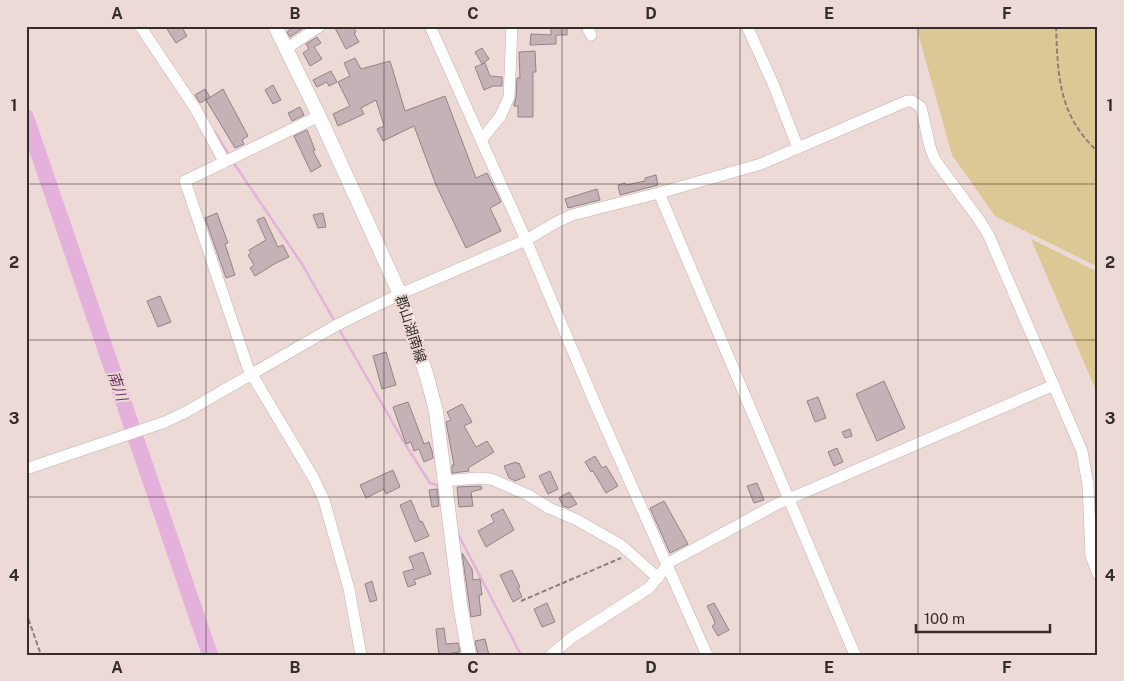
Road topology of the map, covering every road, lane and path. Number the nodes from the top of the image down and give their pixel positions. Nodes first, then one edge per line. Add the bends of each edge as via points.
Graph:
1 (140, 26) edge
2 (275, 26) edge
3 (320, 26) edge
4 (430, 26) edge
5 (512, 26) edge
6 (748, 26) edge
7 (1056, 26) edge
8 (287, 48) junction
9 (319, 116) junction
10 (481, 140) junction
11 (798, 148) junction
12 (1098, 152) edge
13 (224, 161) junction
14 (659, 193) junction
15 (526, 240) junction
16 (400, 294) junction
17 (251, 374) junction
18 (1054, 385) junction
19 (26, 469) edge
20 (444, 481) junction
21 (788, 499) junction
22 (630, 554) junction
23 (666, 565) junction
24 (1098, 574) edge
25 (658, 578) junction
26 (522, 601) dead end
27 (26, 612) edge
28 (41, 655) edge
29 (361, 655) edge
30 (469, 655) edge
31 (551, 655) edge
32 (707, 655) edge
33 (855, 655) edge

1 - 13 street via 195,108
2 - 8 main road, 郡山湖南線
3 - 8 street
4 - 10 street
5 - 10 street via 509,97 500,116
6 - 11 street
7 - 12 path via 1056,59 1064,101 1089,144
8 - 9 main road, 郡山湖南線
9 - 13 street
9 - 16 main road, 郡山湖南線
10 - 15 street
11 - 14 street via 761,164
11 - 18 street via 908,101 921,107 935,160 989,236
13 - 17 street via 185,181
14 - 15 street via 572,216
14 - 21 street
15 - 16 street
15 - 23 street
16 - 17 street via 335,326
16 - 20 main road, 郡山湖南線 via 436,411
17 - 19 street via 186,412 143,430
17 - 29 street via 324,500 349,589
18 - 21 street
18 - 24 street via 1082,451 1088,485 1091,556
20 - 22 street via 483,478 498,481 600,532
20 - 30 main road, 郡山湖南線
21 - 23 street
21 - 33 street
22 - 25 street
22 - 26 path
23 - 25 street
23 - 32 street
25 - 31 street via 644,592 570,638
27 - 28 path

